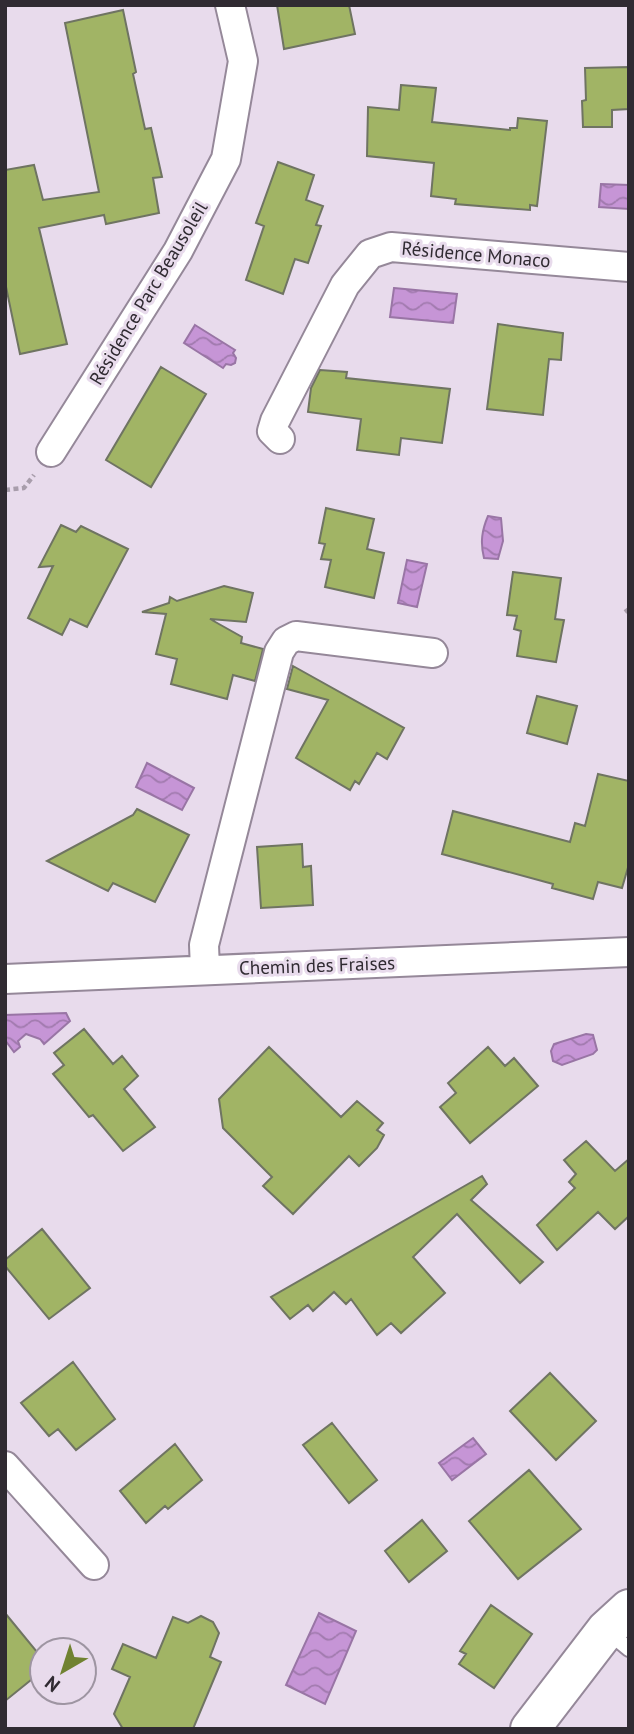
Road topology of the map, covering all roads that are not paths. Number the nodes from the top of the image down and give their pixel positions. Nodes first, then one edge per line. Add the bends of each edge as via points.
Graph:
1 (230, 5) edge
2 (629, 267) edge
3 (280, 439) dead end
4 (51, 452) dead end
5 (433, 653) dead end
6 (629, 951) edge
7 (205, 970) junction
8 (5, 978) edge
9 (5, 1466) edge
10 (94, 1565) dead end
11 (621, 1629) edge
12 (530, 1729) edge

1 - 4 street, Résidence Parc Beausoleil via 243,61 226,159 178,251
2 - 3 street, Résidence Monaco via 391,247 370,254 345,285 275,421 272,431
5 - 7 street via 296,636 286,641 279,652 204,946
6 - 7 street, Chemin des Fraises
7 - 8 street, Chemin des Fraises
9 - 10 street
11 - 12 main road

